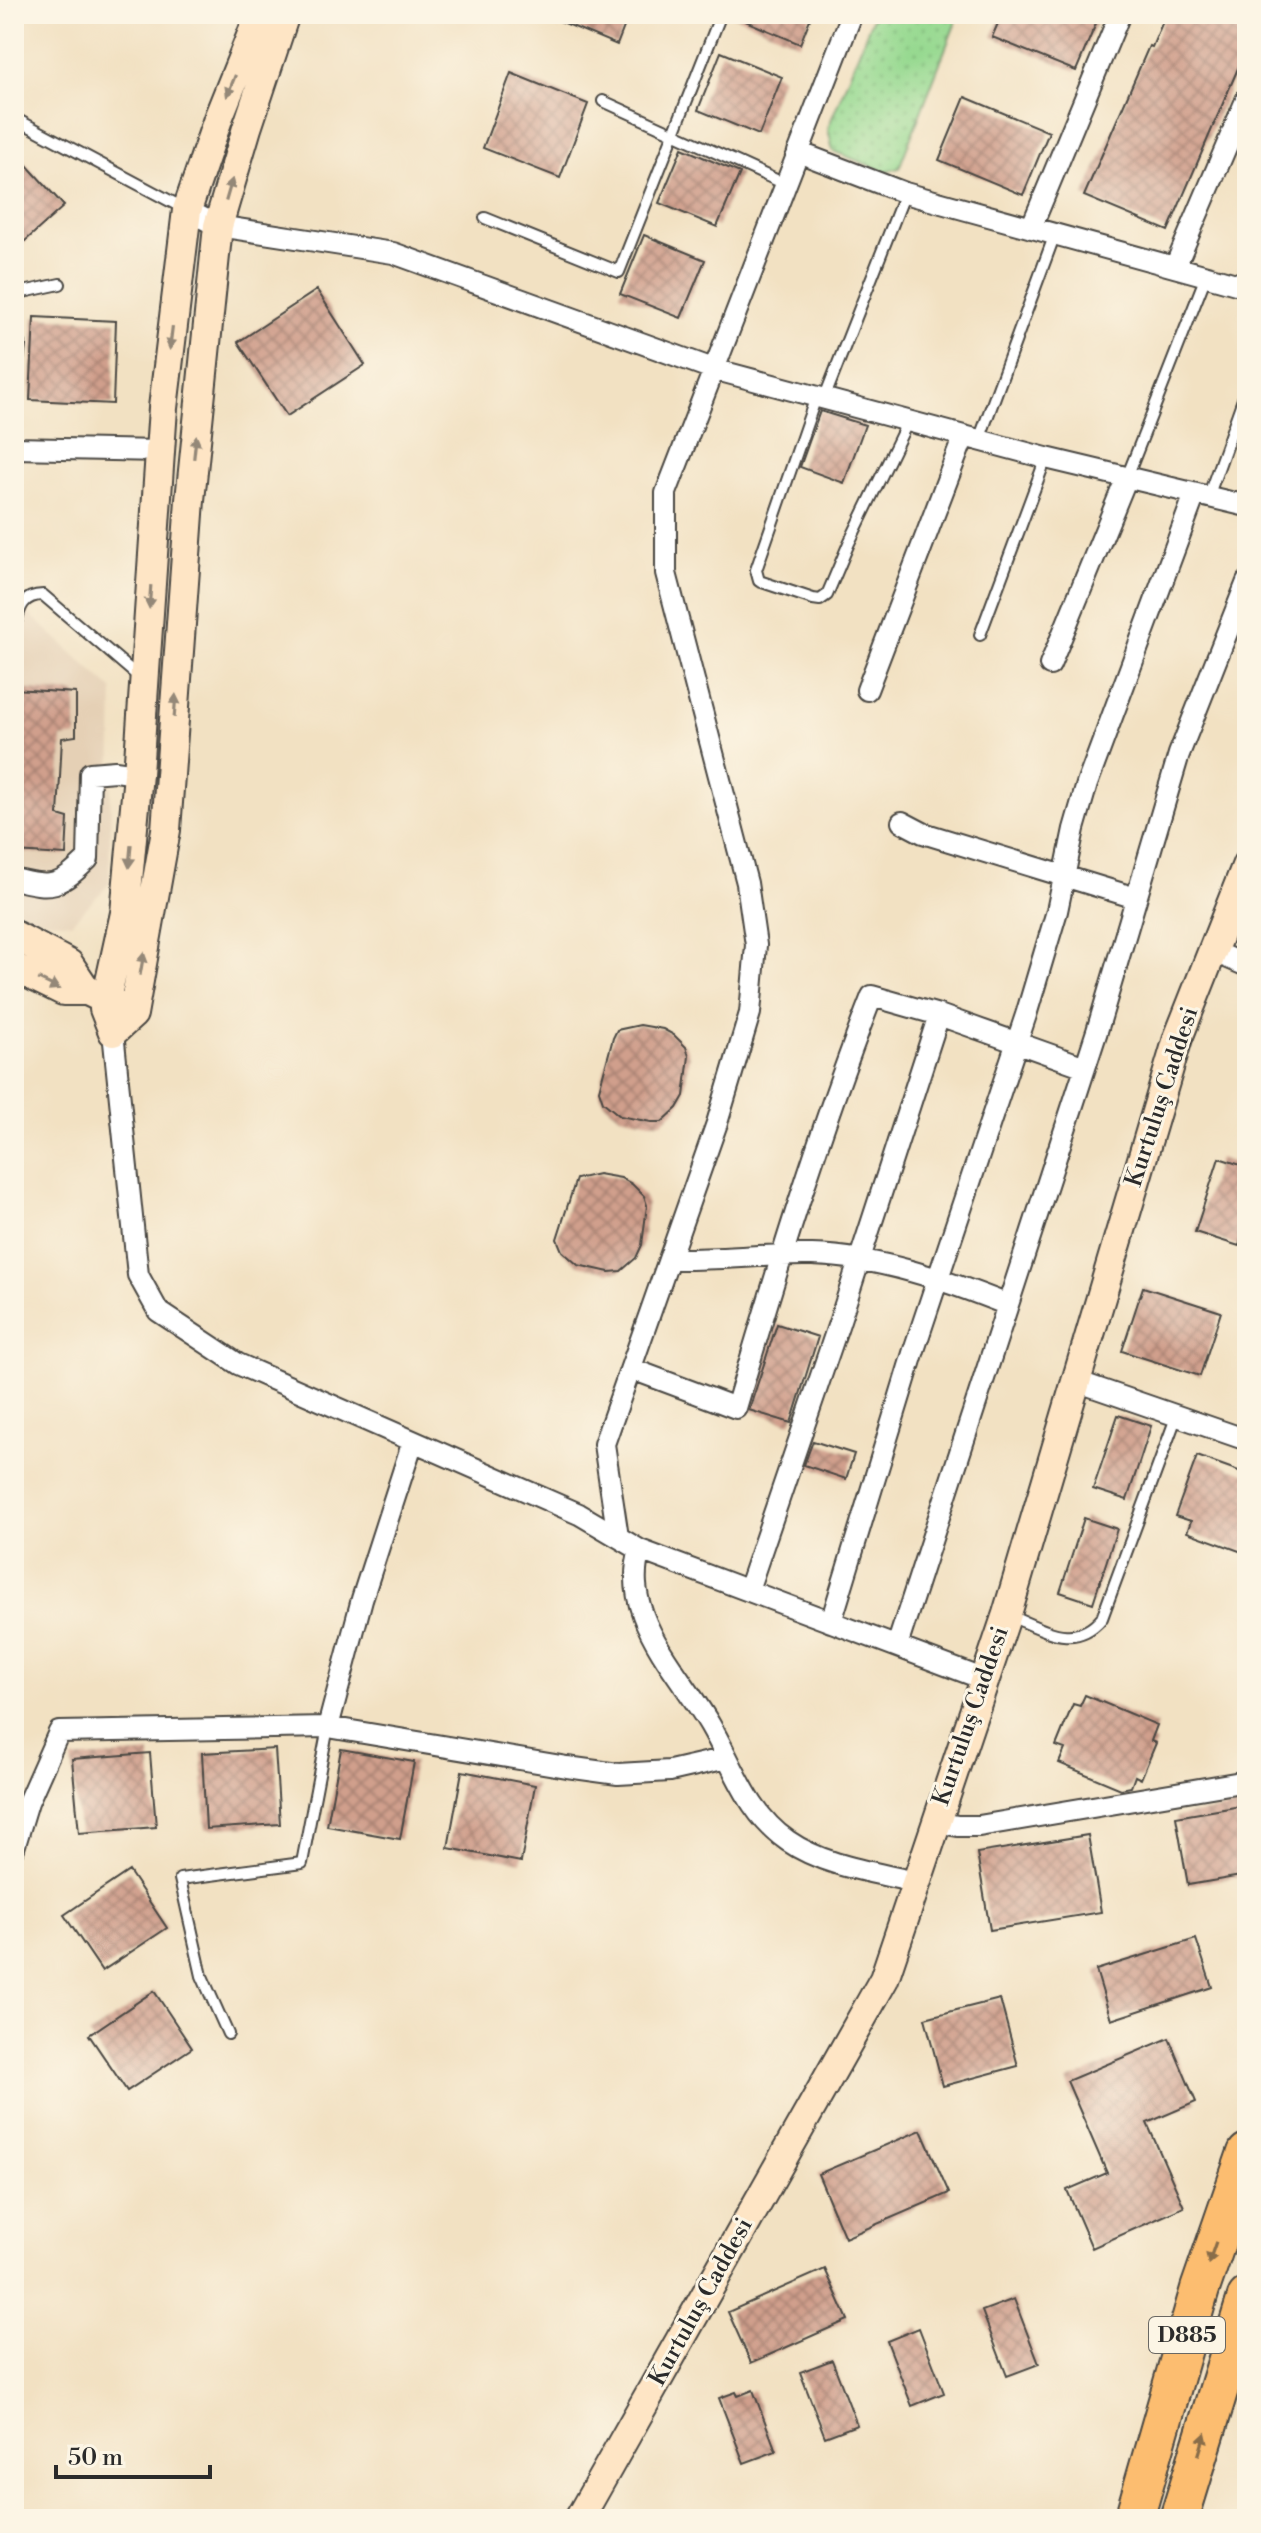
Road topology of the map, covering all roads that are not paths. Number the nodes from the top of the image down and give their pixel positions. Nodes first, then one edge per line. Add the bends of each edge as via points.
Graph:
1 (260, 14) edge
2 (285, 14) edge
3 (721, 14) edge
4 (852, 14) edge
5 (1120, 14) edge
6 (1247, 98) edge
7 (603, 101) dead end
8 (14, 118) edge
9 (674, 133) junction
10 (798, 152) junction
11 (785, 184) junction
12 (905, 193) junction
13 (187, 210) junction
14 (485, 218) dead end
15 (218, 226) junction
16 (1031, 228) junction
17 (1055, 234) junction
18 (1175, 267) junction
19 (1206, 276) junction
20 (60, 284) dead end
21 (1247, 287) edge
22 (14, 294) edge
23 (14, 345) edge
24 (713, 369) junction
25 (1247, 388) edge
26 (14, 391) edge
27 (820, 398) junction
28 (908, 421) junction
29 (971, 438) junction
30 (14, 448) edge
31 (160, 451) junction
32 (1046, 458) junction
33 (1127, 477) junction
34 (1201, 495) junction
35 (1247, 506) edge
36 (1247, 582) edge
37 (14, 630) edge
38 (980, 635) dead end
39 (1050, 665) dead end
40 (145, 682) junction
41 (867, 690) dead end
42 (138, 774) junction
43 (902, 822) dead end
44 (1247, 864) edge
45 (1063, 877) junction
46 (14, 879) edge
47 (1136, 898) junction
48 (14, 935) edge
49 (1212, 951) junction
50 (1247, 966) edge
51 (14, 967) edge
52 (96, 995) junction
53 (939, 1015) junction
54 (123, 1023) junction
55 (1017, 1043) junction
56 (1085, 1067) junction
57 (781, 1255) junction
58 (670, 1259) junction
59 (859, 1260) junction
60 (938, 1278) junction
61 (1008, 1305) junction
62 (632, 1369) junction
63 (1076, 1381) junction
64 (1177, 1415) junction
65 (1247, 1440) edge
66 (413, 1441) junction
67 (618, 1537) junction
68 (640, 1550) junction
69 (748, 1590) junction
70 (1007, 1614) junction
71 (831, 1622) junction
72 (897, 1646) junction
73 (983, 1679) junction
74 (328, 1727) junction
75 (727, 1758) junction
76 (1247, 1781) edge
77 (935, 1822) junction
78 (14, 1848) edge
79 (915, 1882) junction
80 (228, 2034) dead end
81 (1247, 2153) edge
82 (1247, 2297) edge
83 (579, 2519) edge
84 (1134, 2519) edge
85 (1179, 2519) edge

1 -> 13 street
15 -> 2 street
3 - 9 lane
4 - 10 street
5 - 16 street
6 - 18 street
7 - 9 lane
8 - 13 lane
9 - 11 lane
9 - 14 lane via 619,272
10 - 11 street
10 - 12 street
11 - 24 street
12 - 16 street
12 - 27 lane
13 - 15 street
13 -> 31 street
15 - 24 street via 393,253
54 -> 15 street via 166,830 190,500
16 - 17 street
17 - 18 street
17 - 29 lane
18 - 19 street
19 - 21 street
19 - 33 lane
20 - 22 lane
23 - 26 lane via 20,345
24 - 27 street
24 - 58 street via 666,493 666,573 747,883 756,945 750,1013
25 - 34 lane
27 - 28 street
27 - 28 lane via 756,570 759,581 813,599 827,595
28 - 29 street
29 - 32 street
29 - 41 street
30 - 31 street
31 -> 40 street
32 - 33 street
32 - 38 lane
33 - 34 street
33 - 39 street
34 - 35 street
34 - 45 street via 1087,784
36 - 47 street via 1179,754
37 - 40 lane via 23,602 43,595
40 - 42 street
42 - 46 street via 90,773 88,859 70,876 49,886
42 -> 52 street via 125,913
43 - 45 street
44 - 49 street, Kurtuluş Caddesi
45 - 47 street
45 - 55 street
47 - 56 street
48 - 52 street via 69,964
49 - 50 street
49 - 63 street, Kurtuluş Caddesi via 1178,1038
51 -> 52 street via 63,991
52 - 54 street
53 - 55 street
53 - 57 street via 872,996
53 - 59 street
54 - 66 street via 138,1275 158,1311 238,1364
55 - 56 street
55 - 60 street
56 - 61 street
57 - 58 street
57 - 59 street
57 - 62 street via 736,1408
58 - 62 street
59 - 60 street
59 - 69 street
60 - 61 street
60 - 71 street
61 - 72 street
62 - 67 street via 604,1444
63 - 64 street
63 - 70 street, Kurtuluş Caddesi
64 - 65 street
64 - 70 lane via 1107,1609 1096,1625 1064,1637
66 - 67 street via 579,1514
66 - 74 street
67 - 68 street
68 - 69 street
68 - 75 street via 635,1583 644,1617
69 - 71 street
70 - 73 street, Kurtuluş Caddesi
71 - 72 street
72 - 73 street
73 - 77 street, Kurtuluş Caddesi
74 - 75 street via 618,1774 670,1771
74 - 78 street via 59,1732
74 - 80 lane via 302,1863 180,1879 202,1976
75 - 79 street via 750,1802 787,1840 825,1859
76 - 77 street via 979,1826
77 - 79 street, Kurtuluş Caddesi
79 - 83 street, Kurtuluş Caddesi via 884,1979
81 -> 84 highway, D885 via 1200,2289
85 -> 82 highway, D885

